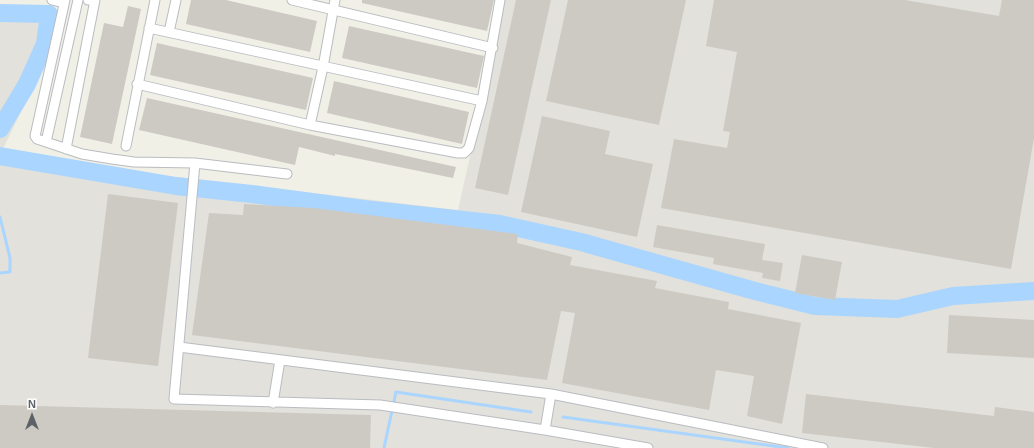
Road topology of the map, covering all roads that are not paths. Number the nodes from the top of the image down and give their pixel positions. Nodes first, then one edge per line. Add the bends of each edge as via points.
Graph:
1 (52, 0) edge
2 (78, 0) edge
3 (88, 0) edge
4 (95, 0) edge
5 (155, 0) edge
6 (176, 0) edge
7 (292, 0) edge
8 (500, 0) edge
9 (65, 1) edge
10 (334, 4) edge
11 (149, 28) junction
12 (169, 32) junction
13 (493, 48) junction
14 (323, 67) junction
15 (137, 84) junction
16 (482, 101) junction
17 (310, 125) junction
18 (46, 142) junction
19 (126, 146) dead end
20 (66, 149) junction
21 (195, 163) junction
22 (287, 174) dead end
23 (179, 347) junction
24 (280, 360) junction
25 (551, 394) junction
26 (272, 402) junction
27 (545, 427) junction
28 (648, 448) edge
29 (823, 448) edge

1 - 9 street
2 - 18 street
3 - 4 street
4 - 20 street
5 - 11 street
6 - 12 street
7 - 10 street
8 - 13 street
9 - 18 street via 35,136
10 - 13 street
10 - 14 street
11 - 12 street
11 - 15 street
12 - 14 street
13 - 16 street
14 - 16 street
14 - 17 street
15 - 17 street
15 - 19 street
16 - 17 street via 469,148 464,153
18 - 20 street
20 - 21 street via 127,161
21 - 22 street
21 - 23 street
23 - 24 street
23 - 26 street via 174,399
24 - 25 street
24 - 26 street
25 - 27 street
25 - 29 street
26 - 27 street via 387,406
27 - 28 street

